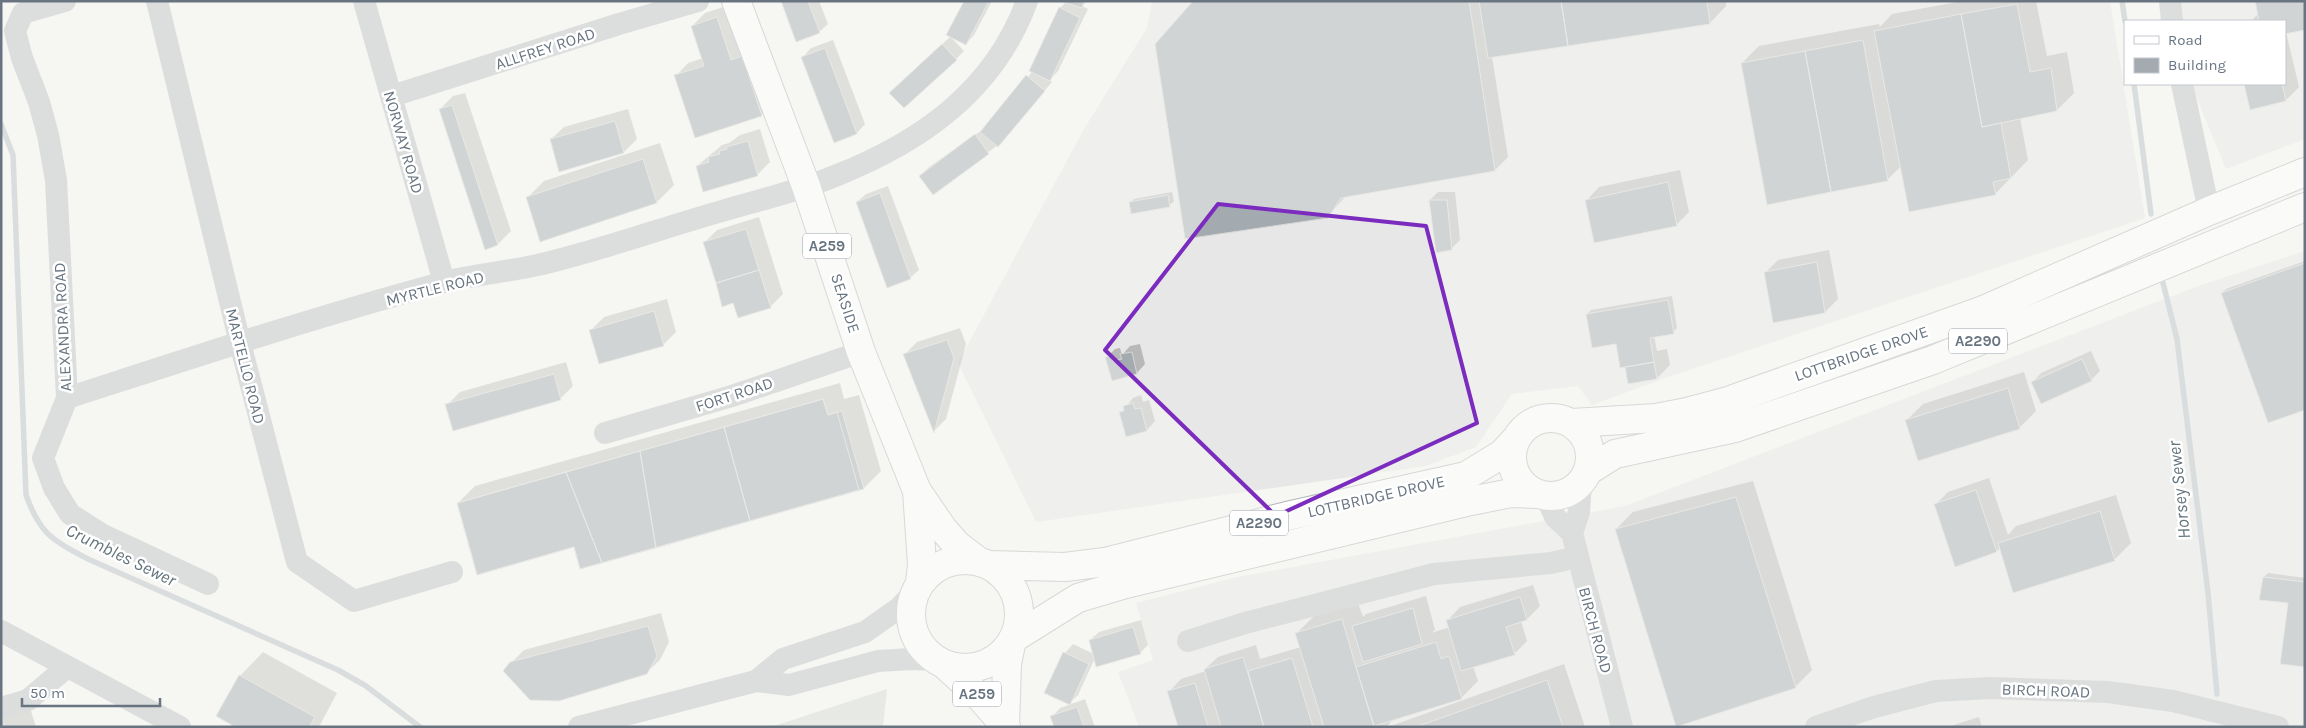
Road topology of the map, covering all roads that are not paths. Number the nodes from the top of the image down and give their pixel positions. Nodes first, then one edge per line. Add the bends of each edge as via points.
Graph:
1 (64, 1) edge
2 (157, 1) edge
3 (364, 1) edge
4 (698, 1) edge
5 (736, 1) edge
6 (1027, 1) edge
7 (2170, 1) edge
8 (2172, 20) edge
9 (2182, 85) edge
10 (392, 96) junction
11 (2305, 172) edge
12 (806, 186) junction
13 (2305, 207) edge
14 (2209, 211) junction
15 (444, 282) junction
16 (240, 343) junction
17 (861, 352) junction
18 (66, 398) junction
19 (1572, 423) junction
20 (605, 433) dead end
21 (1516, 439) junction
22 (1584, 477) junction
23 (917, 491) junction
24 (1541, 495) junction
25 (1572, 534) junction
26 (1577, 557) junction
27 (984, 563) junction
28 (452, 572) dead end
29 (208, 584) dead end
30 (918, 586) junction
31 (1, 631) edge
32 (1012, 641) junction
33 (1188, 641) dead end
34 (941, 663) junction
35 (67, 666) junction
36 (756, 681) junction
37 (1, 708) edge
38 (1005, 726) edge
39 (180, 727) edge
40 (579, 727) edge
41 (1622, 727) edge
42 (1816, 727) edge
43 (2278, 727) edge

1 - 18 street, ALEXANDRA ROAD via 23,14 15,31 41,110 56,180
2 - 16 street, MARTELLO ROAD
3 - 10 street, NORWAY ROAD
4 - 10 street, ALLFREY ROAD
5 - 12 main road, SEASIDE / A259
6 - 12 street, MYRTLE ROAD via 1006,45 983,78 958,105 932,126 893,149 834,177
7 - 8 street
9 - 14 street
10 - 15 street, NORWAY ROAD
11 - 14 main road, LOTTBRIDGE DROVE / A2290
12 - 15 street, MYRTLE ROAD via 542,264
12 - 17 main road, SEASIDE / A259
13 - 22 main road, LOTTBRIDGE DROVE / A2290 via 1932,360 1735,428 1615,454
14 - 19 main road, LOTTBRIDGE DROVE / A2290 via 1981,311 1728,400 1656,418
15 - 16 street, MYRTLE ROAD
16 - 18 street, MYRTLE ROAD
16 - 28 street, MARTELLO ROAD via 297,562 354,601
17 - 20 street, FORT ROAD via 732,396
17 - 23 main road, SEASIDE / A259
18 - 29 street, ALEXANDRA ROAD via 43,458 54,488 70,514 103,534
19 - 21 main road via 1553,418 1541,419 1530,424
19 - 22 main road via 1589,444 1591,458
21 - 24 main road via 1512,450 1514,471 1528,489
21 - 27 main road, LOTTBRIDGE DROVE / A2290 via 1502,454 1466,476 1106,562 1065,567
22 - 24 main road via 1571,491 1559,496
22 - 25 street, BIRCH ROAD
23 - 27 main road, SEASIDE / A259 via 957,545
23 - 30 main road, SEASIDE / A259 via 922,564
24 - 25 street, BIRCH ROAD
24 - 32 main road, LOTTBRIDGE DROVE / A2290 via 1511,493 1476,500 1122,585 1078,598
25 - 26 street, BIRCH ROAD
26 - 33 street via 1550,563 1434,574
26 - 41 street, BIRCH ROAD
27 - 30 main road via 963,559 953,561 936,568
27 - 32 main road via 1002,573 1017,597 1019,625
30 - 34 main road via 912,604 914,634 922,647
30 - 36 street via 899,608 865,632 783,659
31 - 35 street
32 - 34 main road via 999,656 985,665 969,669
32 - 38 main road, A259 via 1007,664
34 - 36 street via 911,659 878,661 790,684
34 - 38 main road, A259 via 981,698
35 - 37 street via 28,700
35 - 39 street
36 - 40 street
42 - 43 street, BIRCH ROAD via 1874,706 1936,691 1990,688 2108,692 2173,701

